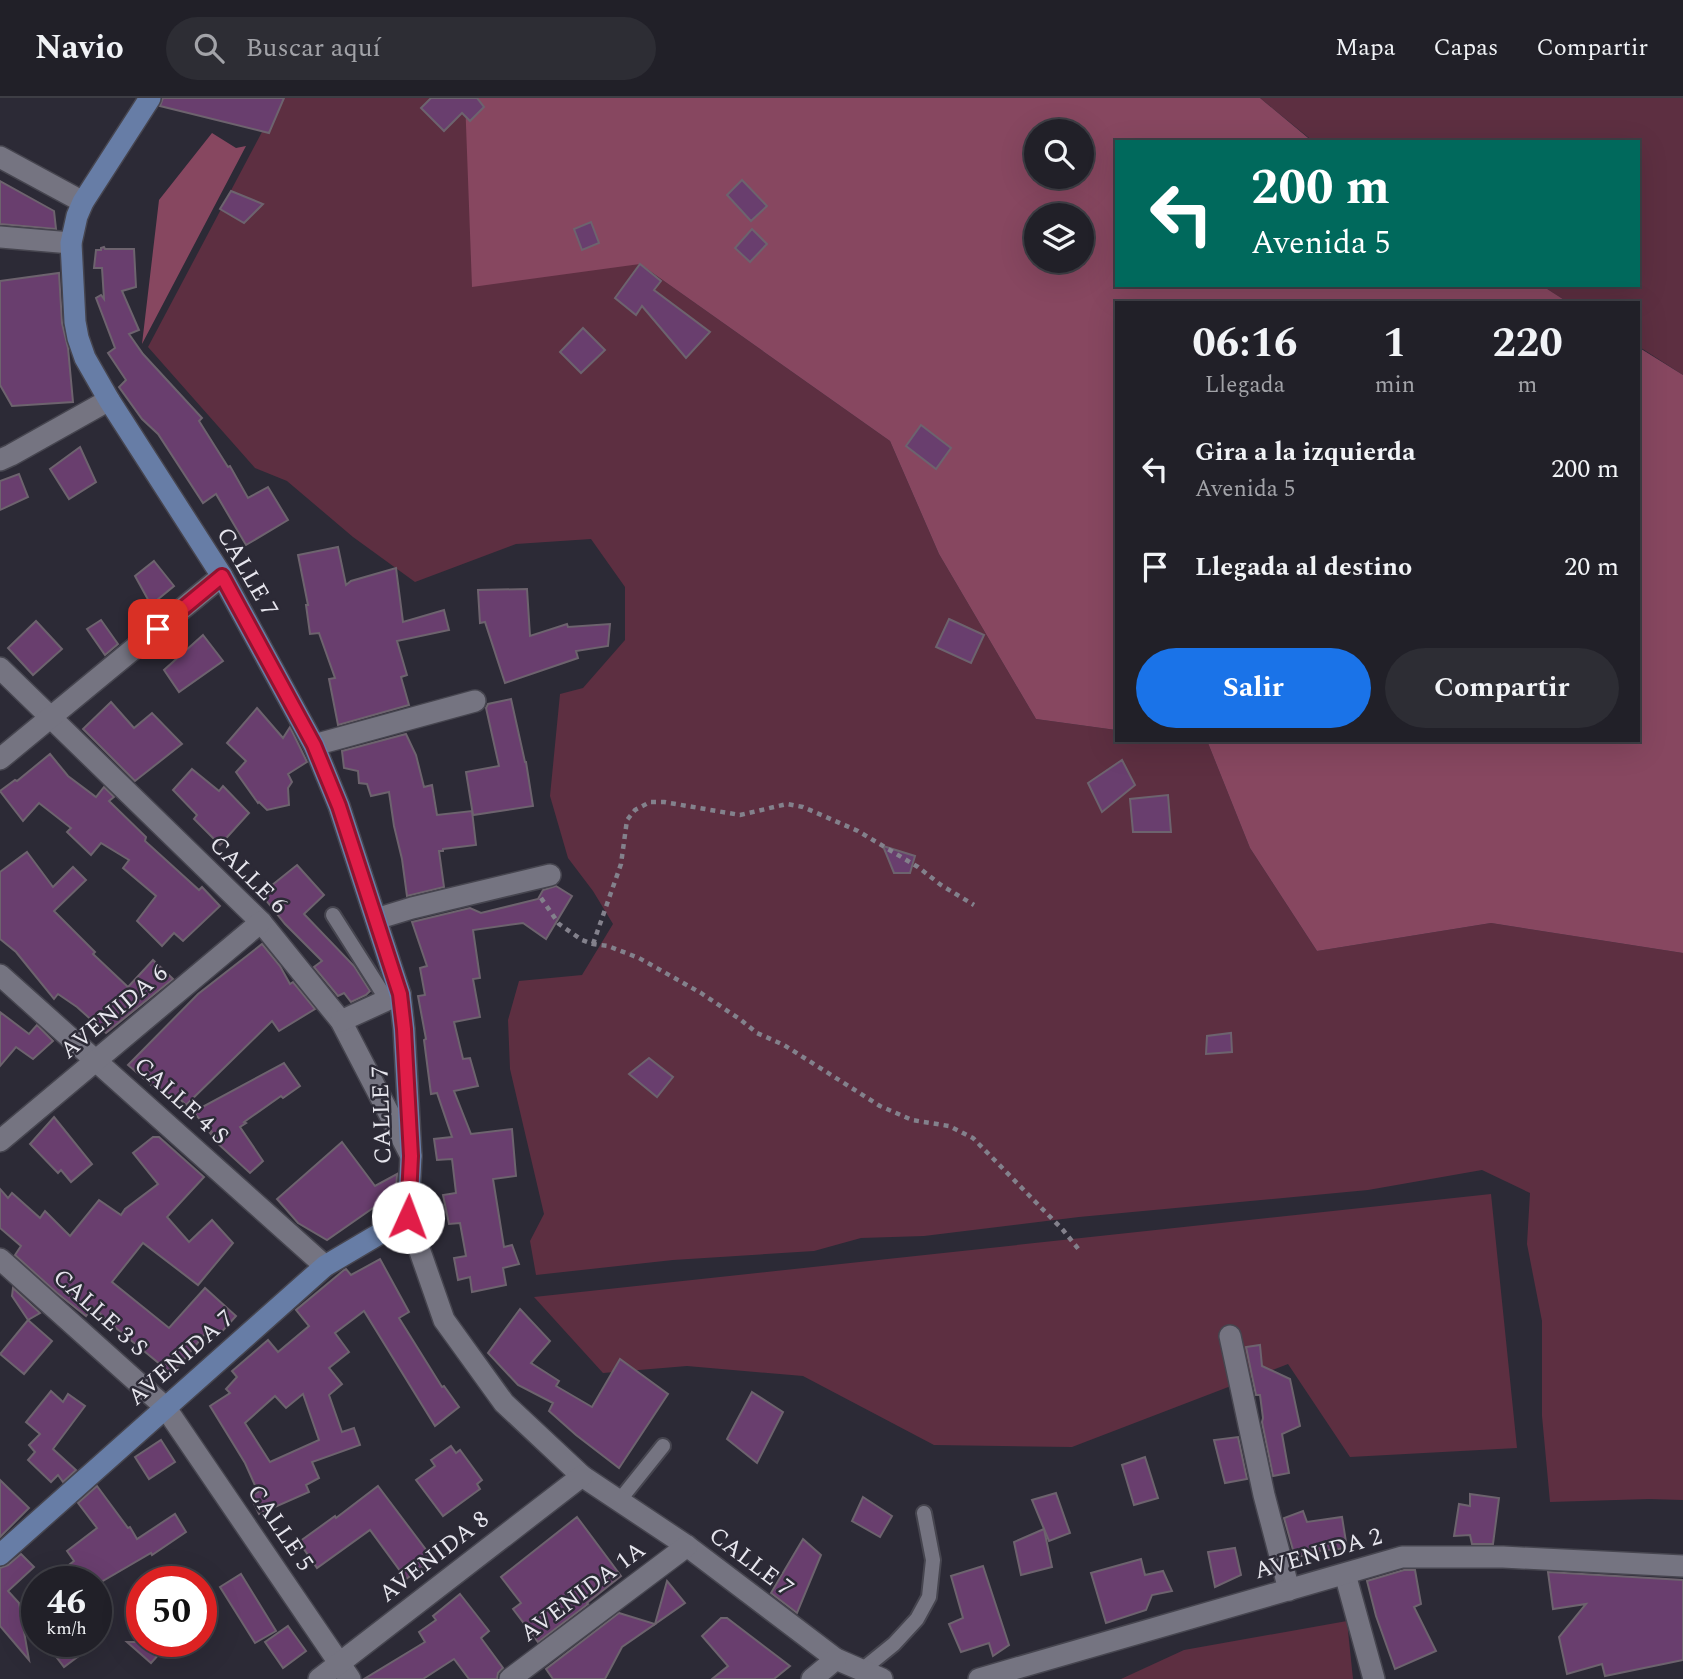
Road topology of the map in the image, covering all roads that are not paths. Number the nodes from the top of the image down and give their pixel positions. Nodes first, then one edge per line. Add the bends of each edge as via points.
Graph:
1 (149, 98) edge
2 (0, 157) edge
3 (83, 202) junction
4 (0, 237) edge
5 (71, 243) junction
6 (109, 400) junction
7 (0, 460) edge
8 (222, 576) junction
9 (0, 668) edge
10 (475, 701) dead end
11 (51, 717) junction
12 (314, 745) junction
13 (0, 759) edge
14 (550, 875) dead end
15 (333, 915) dead end
16 (376, 919) junction
17 (261, 922) junction
18 (0, 975) edge
19 (394, 997) junction
20 (341, 1021) junction
21 (96, 1060) junction
22 (0, 1141) edge
23 (411, 1156) junction
24 (408, 1217) junction
25 (0, 1259) edge
26 (326, 1266) junction
27 (1230, 1336) dead end
28 (165, 1406) junction
29 (663, 1446) dead end
30 (582, 1476) junction
31 (619, 1501) junction
32 (924, 1514) dead end
33 (687, 1546) junction
34 (1, 1553) edge
35 (1683, 1566) edge
36 (1345, 1574) junction
37 (1289, 1590) junction
38 (836, 1659) junction
39 (862, 1670) junction
40 (345, 1671) edge
41 (1007, 1675) edge
42 (319, 1679) edge
43 (510, 1679) edge
44 (812, 1679) edge
45 (882, 1679) edge
46 (979, 1679) edge
47 (1374, 1679) edge

1 - 3 main road, CALLE 7
2 - 3 street
3 - 5 main road, CALLE 7
4 - 5 street
5 - 6 main road, CALLE 7 via 78,338
6 - 7 street
6 - 8 main road, CALLE 7
8 - 11 street
8 - 12 main road, CALLE 7
9 - 11 street, CALLE 6
10 - 12 street
11 - 13 street
11 - 17 street, CALLE 6
12 - 16 main road, CALLE 7
14 - 16 street
15 - 19 lane
16 - 19 main road, CALLE 7
17 - 20 street, CALLE 6
17 - 21 street, AVENIDA 6
18 - 21 street, CALLE 4 S
19 - 20 street
19 - 23 main road, CALLE 7 via 404,1029
20 - 23 street, CALLE 6
21 - 22 street, AVENIDA 6
21 - 26 street, CALLE 4 S
23 - 24 main road, CALLE 7
24 - 26 main road, AVENIDA 7
24 - 30 street, CALLE 7 via 444,1320 504,1403
25 - 28 street, CALLE 3 S
26 - 28 main road, AVENIDA 7
27 - 37 street
28 - 34 main road, AVENIDA 7
28 - 40 street, CALLE 5
29 - 31 lane
30 - 31 street, CALLE 7
30 - 40 street, AVENIDA 8
31 - 33 street, CALLE 7
32 - 39 lane via 933,1560 929,1597 917,1619
33 - 38 street, CALLE 7
33 - 43 street, AVENIDA 1A
35 - 36 street, AVENIDA 2 via 1402,1557
36 - 37 street, AVENIDA 2
36 - 47 street
37 - 41 street, AVENIDA 2
38 - 39 street, CALLE 7
38 - 44 street
39 - 45 street, CALLE 7
40 - 42 street, AVENIDA 8
41 - 46 street, AVENIDA 2

